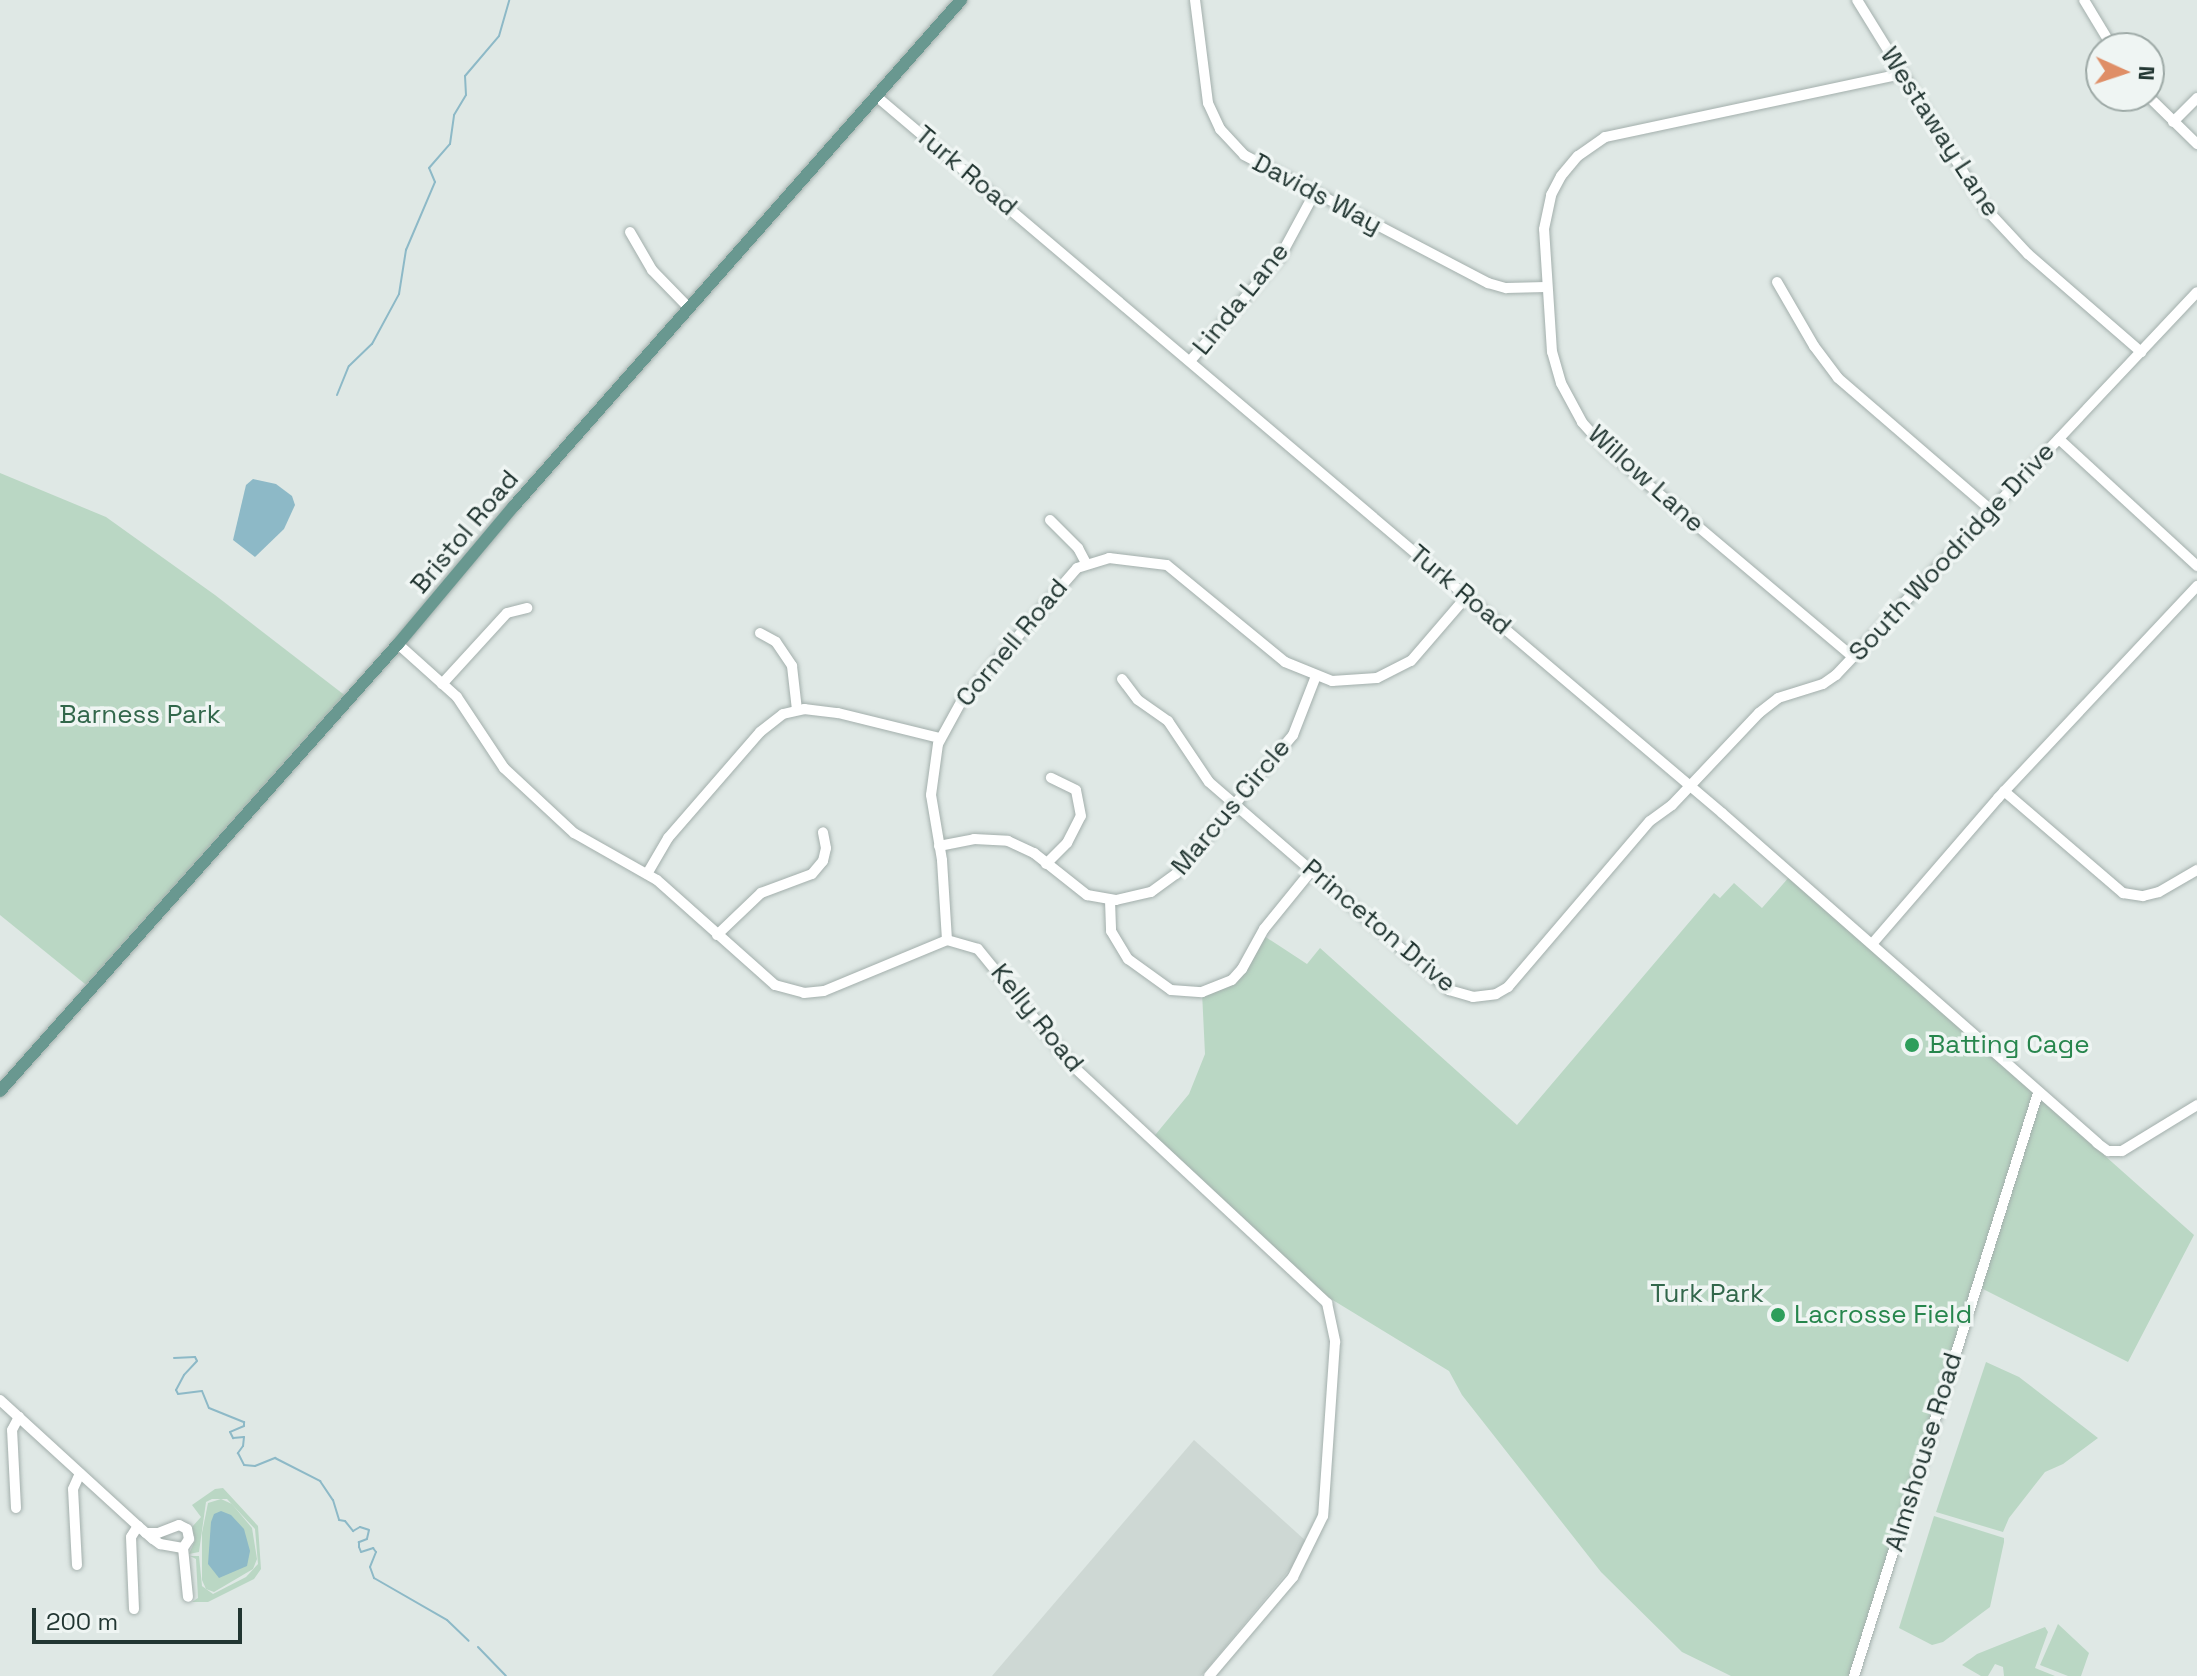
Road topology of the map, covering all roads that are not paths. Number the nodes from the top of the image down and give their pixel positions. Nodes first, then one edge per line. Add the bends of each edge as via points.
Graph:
1 (961, 0) edge
2 (1195, 0) edge
3 (1857, 0) edge
4 (2084, 0) edge
5 (2103, 32) edge
6 (1902, 74) junction
7 (876, 96) junction
8 (2197, 98) edge
9 (2163, 112) edge
10 (2173, 122) junction
11 (2197, 144) edge
12 (1314, 194) junction
13 (630, 232) dead end
14 (1777, 282) dead end
15 (1546, 287) junction
16 (2197, 292) edge
17 (689, 308) junction
18 (2141, 352) junction
19 (1190, 361) junction
20 (2059, 439) junction
21 (1991, 510) junction
22 (1050, 520) dead end
23 (1086, 563) junction
24 (2197, 566) edge
25 (2197, 586) edge
26 (1467, 596) junction
27 (527, 608) dead end
28 (760, 633) dead end
29 (398, 644) junction
30 (1853, 657) junction
31 (1316, 676) junction
32 (1122, 679) dead end
33 (442, 684) junction
34 (797, 710) junction
35 (940, 738) junction
36 (1051, 778) dead end
37 (1689, 786) junction
38 (2004, 791) junction
39 (1235, 804) junction
40 (823, 832) dead end
41 (939, 846) junction
42 (1046, 864) junction
43 (1312, 870) junction
44 (2197, 870) edge
45 (647, 874) junction
46 (1110, 900) junction
47 (717, 935) junction
48 (947, 940) junction
49 (1872, 944) junction
50 (0, 1091) edge
51 (2038, 1093) junction
52 (2197, 1105) edge
53 (0, 1400) edge
54 (19, 1417) junction
55 (80, 1473) junction
56 (16, 1508) dead end
57 (142, 1530) junction
58 (183, 1548) junction
59 (77, 1565) dead end
60 (188, 1597) dead end
61 (134, 1609) dead end
62 (1209, 1676) edge
63 (1854, 1676) edge

1 - 7 main road, Bristol Road
2 - 12 street, Davids Way via 1204,89 1220,129 1256,164
3 - 6 street, Westaway Lane
4 - 5 street
6 - 15 street, Willow Lane via 1626,130 1599,140 1571,162 1551,195 1544,229
6 - 18 street, Westaway Lane via 2000,226
7 - 17 main road, Bristol Road
7 - 19 street, Turk Road
8 - 10 street
9 - 10 street
10 - 11 street
12 - 15 street, Davids Way via 1488,283
12 - 19 street, Linda Lane via 1280,257
13 - 17 street via 652,270
14 - 21 street via 1814,346 1846,387
15 - 30 street, Willow Lane via 1556,369 1575,411 1596,438
16 - 18 street, South Woodridge Drive
17 - 29 main road, Bristol Road
18 - 20 street, South Woodridge Drive
19 - 26 street, Turk Road
20 - 21 street, South Woodridge Drive
20 - 24 street
21 - 30 street, South Woodridge Drive
22 - 23 street
23 - 31 street, Cornell Road via 1109,558 1167,565 1273,653
23 - 35 street, Cornell Road via 961,702
25 - 38 street
26 - 31 street, Cornell Road via 1419,655 1389,673 1342,682
26 - 37 street, Turk Road
27 - 33 street via 507,613
28 - 34 street via 776,642 792,666
29 - 33 street
29 - 50 main road, Bristol Road
30 - 37 street, South Woodridge Drive via 1823,684 1771,703
31 - 39 street, Marcus Circle via 1293,735
32 - 39 street, Princeton Drive via 1138,700 1168,721 1201,773
33 - 45 street via 514,778 574,833
34 - 35 street via 838,713
34 - 45 street via 760,732 668,838
35 - 41 street, Cornell Road via 931,795
36 - 42 street via 1076,790 1081,816 1067,843
37 - 43 street, Princeton Drive via 1645,827 1508,987 1496,994 1473,997 1449,990
37 - 49 street, Turk Road
38 - 44 street via 2123,893 2159,892
38 - 49 street
39 - 43 street, Princeton Drive
39 - 46 street, Marcus Circle via 1165,884 1137,897
40 - 47 street via 823,861 812,874 761,893
41 - 42 street via 966,840 1008,841
41 - 48 street, Cornell Road
42 - 46 street via 1087,895
43 - 46 street via 1264,929 1242,969 1232,980 1202,992 1171,990 1128,959 1111,931
45 - 47 street
47 - 48 street via 767,981 804,993 832,989
48 - 62 street, Kelly Road via 972,946 985,956 1075,1068 1318,1291 1331,1311 1335,1342 1320,1527 1293,1577
49 - 51 street, Turk Road
51 - 52 street via 2108,1151 2122,1151
51 - 63 street, Almshouse Road
53 - 54 street
54 - 55 street
54 - 56 street via 12,1429
55 - 57 street
55 - 59 street via 73,1489
57 - 58 street via 165,1546
57 - 58 street via 182,1525 189,1537
57 - 61 street via 131,1539
58 - 60 street

